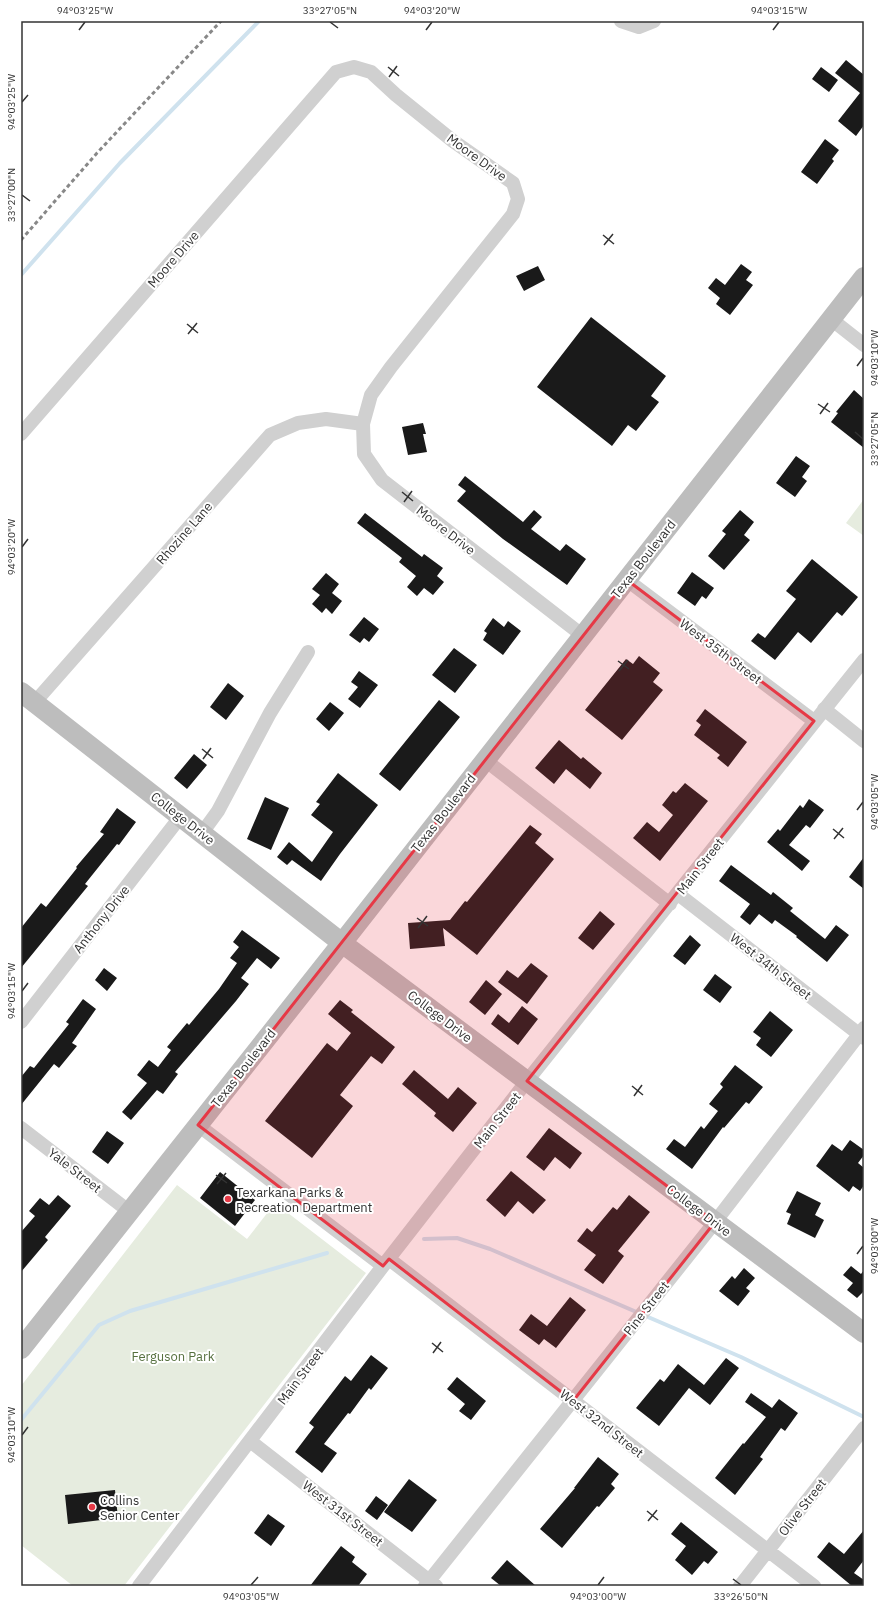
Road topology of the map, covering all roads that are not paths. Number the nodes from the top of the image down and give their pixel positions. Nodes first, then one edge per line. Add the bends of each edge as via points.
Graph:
1 (621, 21) edge
2 (654, 21) edge
3 (864, 277) edge
4 (831, 319) junction
5 (864, 345) edge
6 (363, 424) junction
7 (21, 434) edge
8 (627, 580) junction
9 (582, 635) junction
10 (308, 652) dead end
11 (864, 660) edge
12 (28, 697) edge
13 (824, 709) junction
14 (814, 721) junction
15 (864, 741) edge
16 (485, 760) junction
17 (181, 816) junction
18 (202, 833) junction
19 (674, 899) junction
20 (342, 943) junction
21 (21, 1022) edge
22 (862, 1033) edge
23 (527, 1081) junction
24 (198, 1125) junction
25 (21, 1128) edge
26 (130, 1212) junction
27 (714, 1222) junction
28 (386, 1263) junction
29 (864, 1333) edge
30 (21, 1349) edge
31 (573, 1401) junction
32 (864, 1428) edge
33 (250, 1441) junction
34 (768, 1550) junction
35 (430, 1584) edge
36 (139, 1586) edge
37 (740, 1586) edge
38 (814, 1586) edge

1 - 2 street via 639,27
3 - 4 main road, Texas Boulevard
4 - 5 street
4 - 8 main road, Texas Boulevard
6 - 7 street, Moore Drive via 371,395 513,214 518,199 513,183 453,141 371,72 354,67 336,72
6 - 9 street, Moore Drive via 364,454 382,480
6 - 12 street, Rhozine Lane via 326,420 298,423 270,435
8 - 9 main road, Texas Boulevard
8 - 14 street, West 35th Street
9 - 16 main road, Texas Boulevard
10 - 18 street via 270,713 218,811
11 - 13 street, Main Street
12 - 17 main road, College Drive
13 - 14 street, Main Street
13 - 15 street
14 - 19 street, Main Street
16 - 19 street, West 34th Street
16 - 20 main road, Texas Boulevard
17 - 18 main road, College Drive
17 - 21 street, Anthony Drive
18 - 20 main road, College Drive
19 - 22 street, West 34th Street
19 - 23 street, Main Street
20 - 23 main road, College Drive
20 - 24 main road, Texas Boulevard
22 - 27 street, Pine Street
23 - 27 main road, College Drive
23 - 28 street, Main Street
24 - 26 main road, Texas Boulevard
24 - 28 street, West 32nd Street
25 - 26 street, Yale Street
26 - 30 main road, Texas Boulevard
27 - 29 main road, College Drive
27 - 31 street, Pine Street
28 - 31 street, West 32nd Street
28 - 33 street, Main Street
31 - 34 street, West 32nd Street
31 - 35 street, Pine Street
32 - 34 street, Olive Street
33 - 35 street, West 31st Street
33 - 36 street, Main Street
34 - 37 street, Olive Street
34 - 38 street, West 32nd Street

